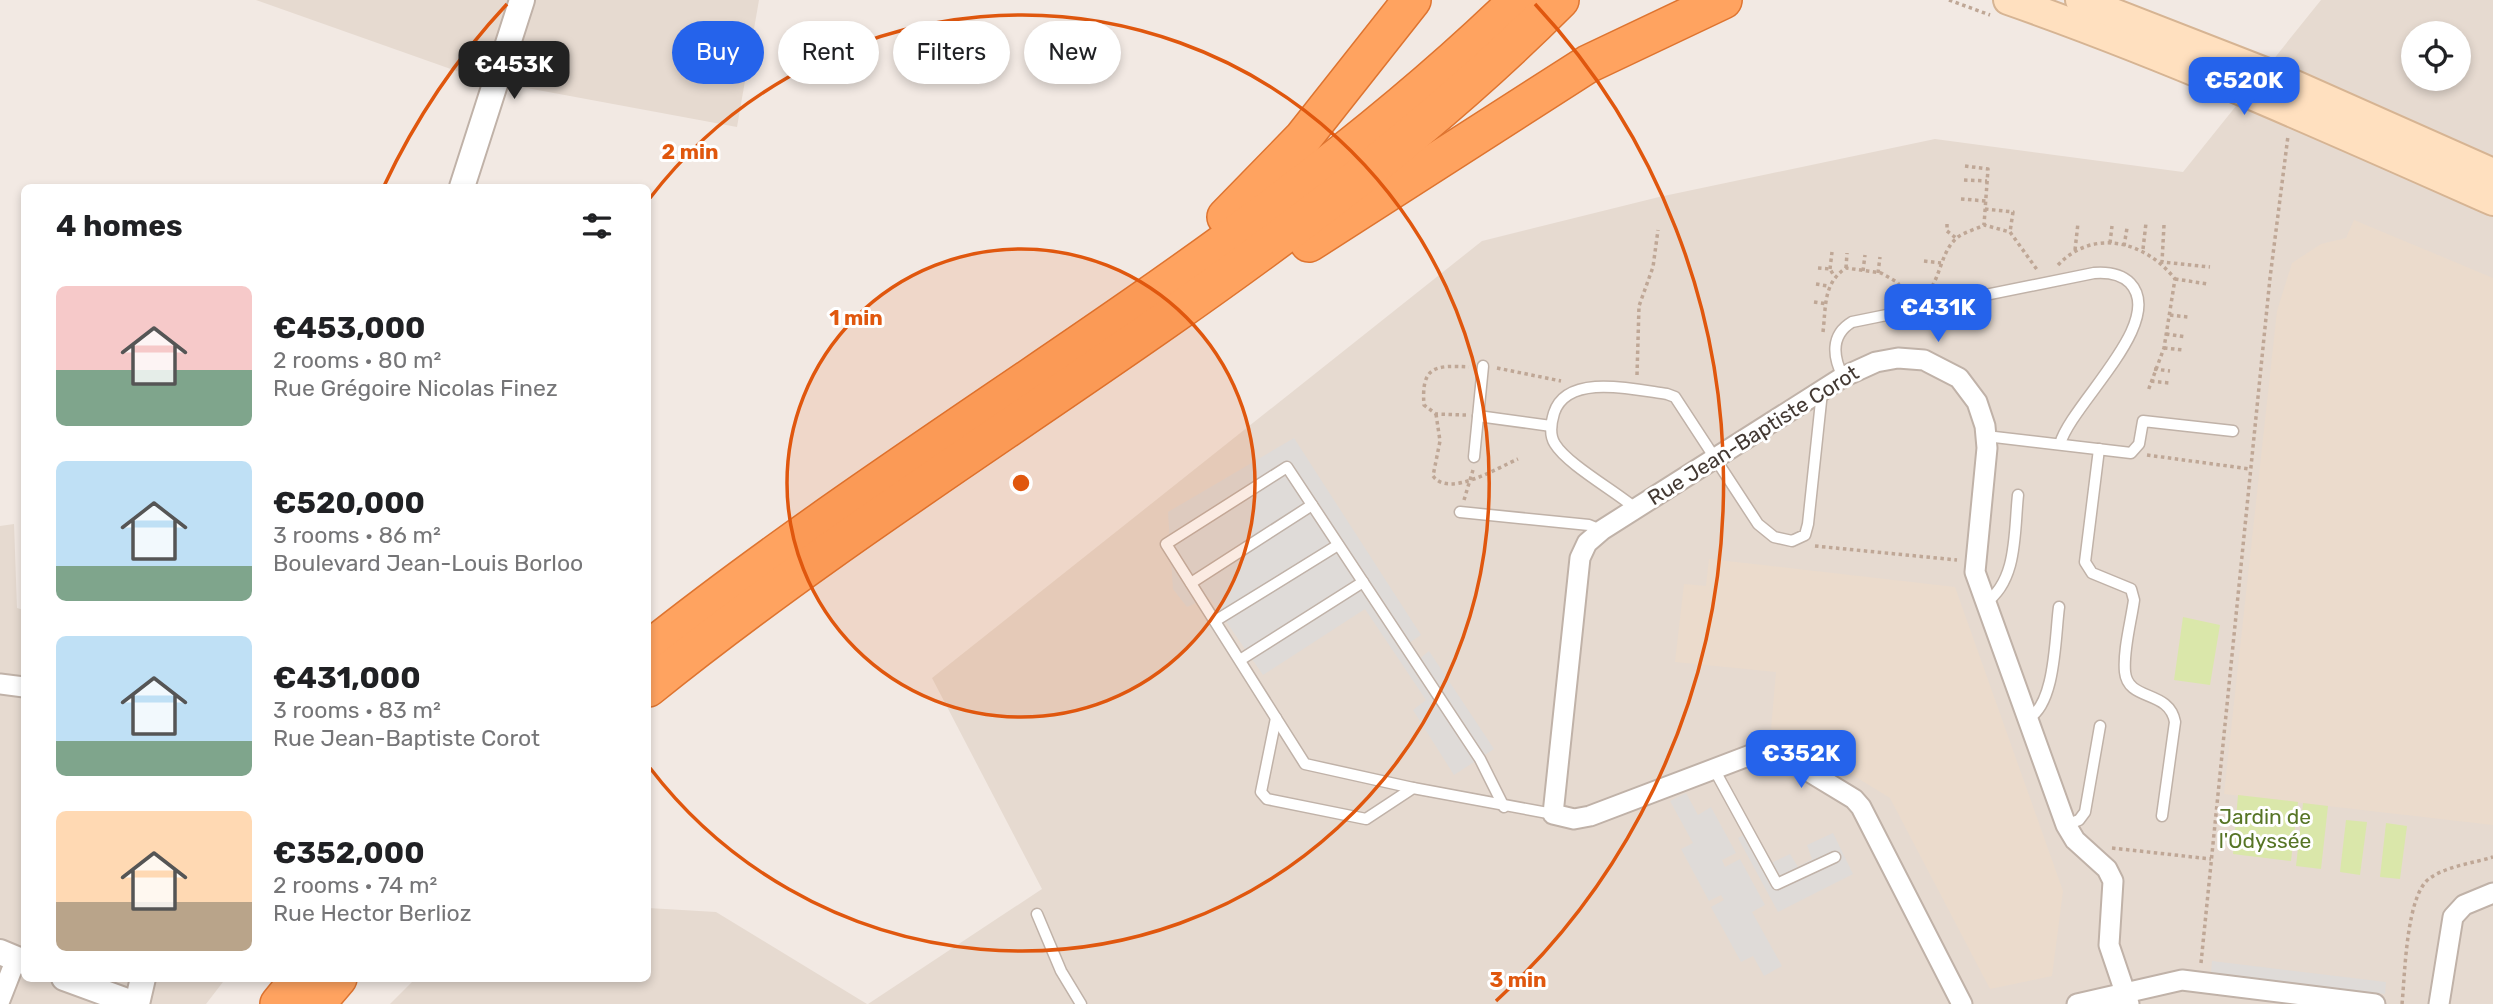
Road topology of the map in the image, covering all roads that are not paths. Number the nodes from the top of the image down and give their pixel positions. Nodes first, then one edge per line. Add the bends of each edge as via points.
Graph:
1 (522, 0) edge
2 (1412, 0) edge
3 (1518, 0) edge
4 (1560, 0) edge
5 (1723, 0) edge
6 (2008, 0) edge
7 (2080, 0) edge
8 (2493, 173) edge
9 (463, 184) edge
10 (2493, 201) edge
11 (1148, 294) junction
12 (1483, 366) road end
13 (1087, 372) junction
14 (1843, 377) junction
15 (1822, 390) junction
16 (1478, 416) junction
17 (1551, 426) junction
18 (2233, 431) dead end
19 (1986, 436) junction
20 (2060, 444) junction
21 (2099, 449) junction
22 (1474, 457) road end
23 (1714, 459) junction
24 (2018, 495) dead end
25 (1312, 505) junction
26 (1635, 509) junction
27 (1460, 512) road end
28 (1602, 530) junction
29 (1338, 545) junction
30 (1363, 582) junction
31 (1191, 583) junction
32 (1985, 603) junction
33 (2059, 607) dead end
34 (1215, 621) junction
35 (651, 648) edge
36 (1240, 660) junction
37 (0, 684) edge
38 (651, 686) edge
39 (21, 687) edge
40 (1276, 718) junction
41 (2027, 719) junction
42 (2100, 726) dead end
43 (1713, 768) junction
44 (1413, 788) junction
45 (1504, 807) junction
46 (1553, 814) junction
47 (2162, 816) dead end
48 (2066, 825) junction
49 (1835, 857) dead end
50 (2493, 892) edge
51 (1037, 914) dead end
52 (14, 958) edge
53 (75, 982) edge
54 (142, 982) edge
55 (2127, 998) edge
56 (0, 1000) edge
57 (136, 1004) edge
58 (1082, 1004) edge
59 (1962, 1004) edge
60 (2077, 1004) edge
61 (2375, 1004) edge
62 (2439, 1004) edge

1 - 9 street
2 - 11 highway via 1303,138
3 - 11 highway via 1360,139
4 - 13 highway via 1381,161
5 - 13 highway via 1588,64 1171,332
6 - 10 main road via 2261,98
7 - 8 main road via 2279,78
11 - 35 highway via 830,513
12 - 16 lane
13 - 38 highway via 824,554
14 - 15 street, Rue Jean-Baptiste Corot
14 - 19 street, Rue Jean-Baptiste Corot via 1887,359 1933,364 1959,378 1972,393
14 - 20 lane via 1835,346 1839,334 1852,322 2111,273 2132,286 2138,301 2136,321 2130,339 2071,418
15 - 23 street, Rue Jean-Baptiste Corot
15 - 23 lane via 1805,535 1780,540 1763,530
16 - 17 lane
16 - 22 lane
17 - 23 lane via 1556,408 1575,392 1598,386 1675,397
17 - 26 lane via 1560,450
18 - 21 lane via 2143,421 2139,444 2131,453
19 - 20 lane
19 - 32 street, Rue Jean-Baptiste Corot via 1975,562
20 - 21 lane
21 - 47 lane via 2085,562 2092,573 2131,589 2134,600 2125,673 2136,691 2161,699 2173,709
23 - 26 street, Rue Jean-Baptiste Corot
24 - 32 lane via 2009,572 2004,587
25 - 29 lane
25 - 31 lane
25 - 31 lane via 1287,467 1166,544
26 - 28 street, Rue Jean-Baptiste Corot
27 - 28 lane
28 - 46 street, Rue Jean-Baptiste Corot via 1587,543 1580,558
29 - 30 lane
29 - 34 lane
30 - 36 lane
30 - 45 lane via 1480,759
31 - 34 lane
32 - 41 street, Rue Jean-Baptiste Corot
33 - 41 lane via 2048,689 2039,709
34 - 36 lane
36 - 40 lane
37 - 39 street
40 - 44 lane via 1305,764
40 - 44 lane via 1261,792 1267,799 1366,819
41 - 48 street, Rue Jean-Baptiste Corot
42 - 48 lane via 2085,812
43 - 46 street via 1590,816 1574,819
43 - 49 lane via 1777,884
43 - 59 street via 1756,753 1774,752 1857,802
44 - 45 lane
45 - 46 lane
48 - 55 street, Rue Jean-Baptiste Corot via 2113,881 2109,945
50 - 62 street via 2464,905 2453,917
51 - 58 lane via 1061,971
52 - 56 street
53 - 57 street
54 - 57 street
55 - 60 street
55 - 61 street via 2176,980

